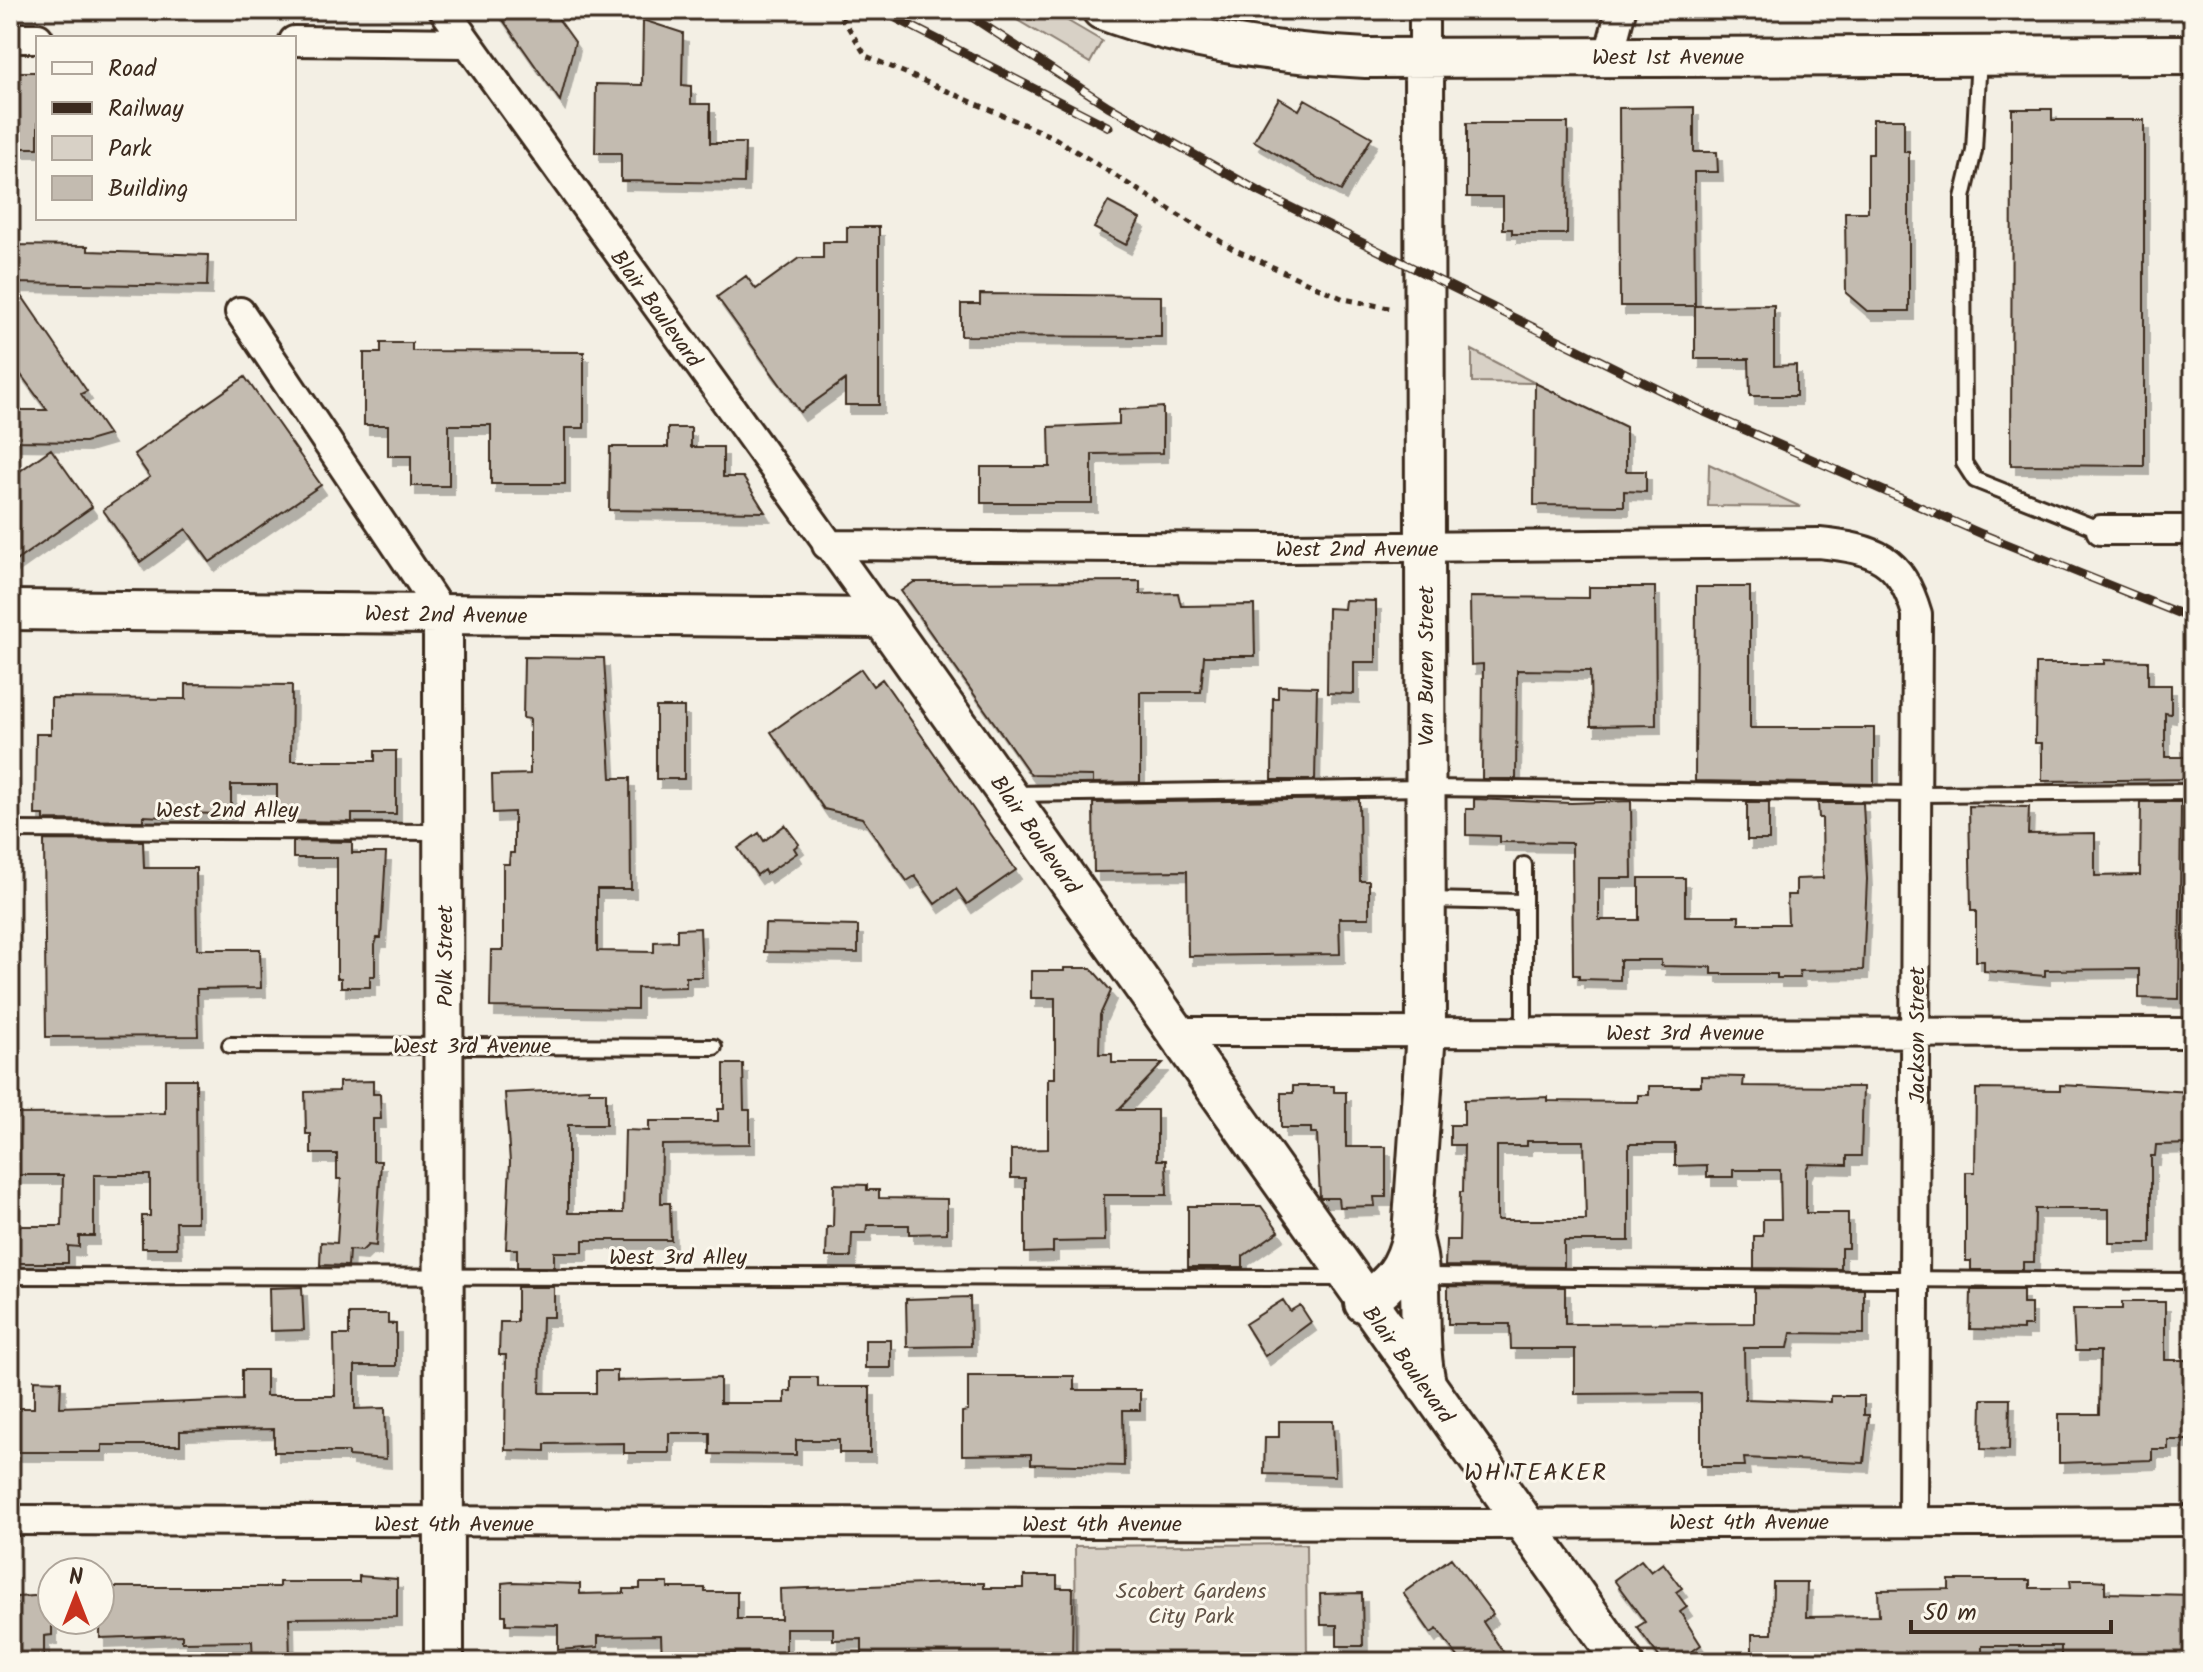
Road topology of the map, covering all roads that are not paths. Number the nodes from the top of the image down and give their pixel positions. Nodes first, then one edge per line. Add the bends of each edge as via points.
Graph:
1 (444, 10) edge
2 (1102, 10) edge
3 (1424, 10) edge
4 (1621, 10) edge
5 (1145, 18) edge
6 (10, 38) edge
7 (36, 38) edge
8 (296, 41) edge
9 (466, 43) junction
10 (1609, 55) junction
11 (1979, 55) junction
12 (2193, 55) edge
13 (1424, 57) junction
14 (240, 312) dead end
15 (2101, 530) joint
16 (2193, 530) edge
17 (827, 545) junction
18 (1424, 547) junction
19 (1885, 560) joint
20 (10, 610) edge
21 (443, 615) junction
22 (882, 618) junction
23 (1425, 788) junction
24 (2193, 792) edge
25 (1008, 794) junction
26 (1916, 794) junction
27 (10, 830) edge
28 (444, 832) junction
29 (1524, 865) dead end
30 (1426, 900) junction
31 (1523, 902) junction
32 (1176, 1032) junction
33 (1426, 1032) junction
34 (1524, 1032) junction
35 (1916, 1033) junction
36 (2193, 1033) edge
37 (230, 1045) dead end
38 (444, 1045) junction
39 (714, 1047) dead end
40 (1412, 1235) junction
41 (10, 1276) edge
42 (1419, 1276) junction
43 (444, 1277) junction
44 (1915, 1279) junction
45 (2193, 1281) edge
46 (1355, 1290) junction
47 (1428, 1391) junction
48 (10, 1520) edge
49 (1913, 1520) junction
50 (2193, 1521) edge
51 (444, 1523) junction
52 (1525, 1524) junction
53 (444, 1662) edge
54 (1623, 1662) edge

1 - 9 street, Blair Boulevard
2 - 5 street, West 1st Avenue
3 - 13 street, Van Buren Street
4 - 10 street
5 - 13 street, West 1st Avenue via 1230,47 1354,58
6 - 7 street
8 - 9 street
9 - 17 street, Blair Boulevard
10 - 11 street, West 1st Avenue
10 - 13 street, West 1st Avenue
11 - 12 street, West 1st Avenue
11 - 15 lane via 1974,151 1963,198 1964,463 1975,480
13 - 18 street, Van Buren Street
14 - 21 street
15 - 16 street
17 - 18 street, West 2nd Avenue
17 - 22 street, Blair Boulevard
18 - 19 street, West 2nd Avenue via 1819,543 1854,547
18 - 23 street, Van Buren Street
19 - 26 street, Jackson Street via 1907,582 1917,614
20 - 21 street, West 2nd Avenue
21 - 22 street, West 2nd Avenue
21 - 28 street, Polk Street
22 - 25 street, Blair Boulevard
23 - 25 lane
23 - 26 lane
23 - 30 street, Van Buren Street
24 - 26 lane
25 - 32 street, Blair Boulevard
26 - 35 street, Jackson Street
27 - 28 lane, West 2nd Alley
28 - 38 street, Polk Street
29 - 31 lane
30 - 31 lane
30 - 33 street, Van Buren Street
31 - 34 lane
32 - 33 street, West 3rd Avenue
32 - 46 street, Blair Boulevard
33 - 34 street, West 3rd Avenue
33 - 40 street, Van Buren Street
34 - 35 street, West 3rd Avenue
35 - 36 street, West 3rd Avenue
35 - 44 street, Jackson Street
37 - 38 lane, West 3rd Avenue
38 - 39 lane, West 3rd Avenue
38 - 43 street, Polk Street
40 - 42 street
40 - 46 street, Van Buren Street via 1397,1277
41 - 43 lane, West 3rd Alley
42 - 44 lane
42 - 47 street via 1418,1318
43 - 46 lane, West 3rd Alley
43 - 51 street, Polk Street
44 - 45 lane
44 - 49 street, Jackson Street
46 - 47 street, Blair Boulevard
47 - 52 street, Blair Boulevard
48 - 51 street, West 4th Avenue
49 - 50 street, West 4th Avenue
49 - 52 street, West 4th Avenue
51 - 52 street, West 4th Avenue
51 - 53 street, Polk Street
52 - 54 street, Blair Boulevard

